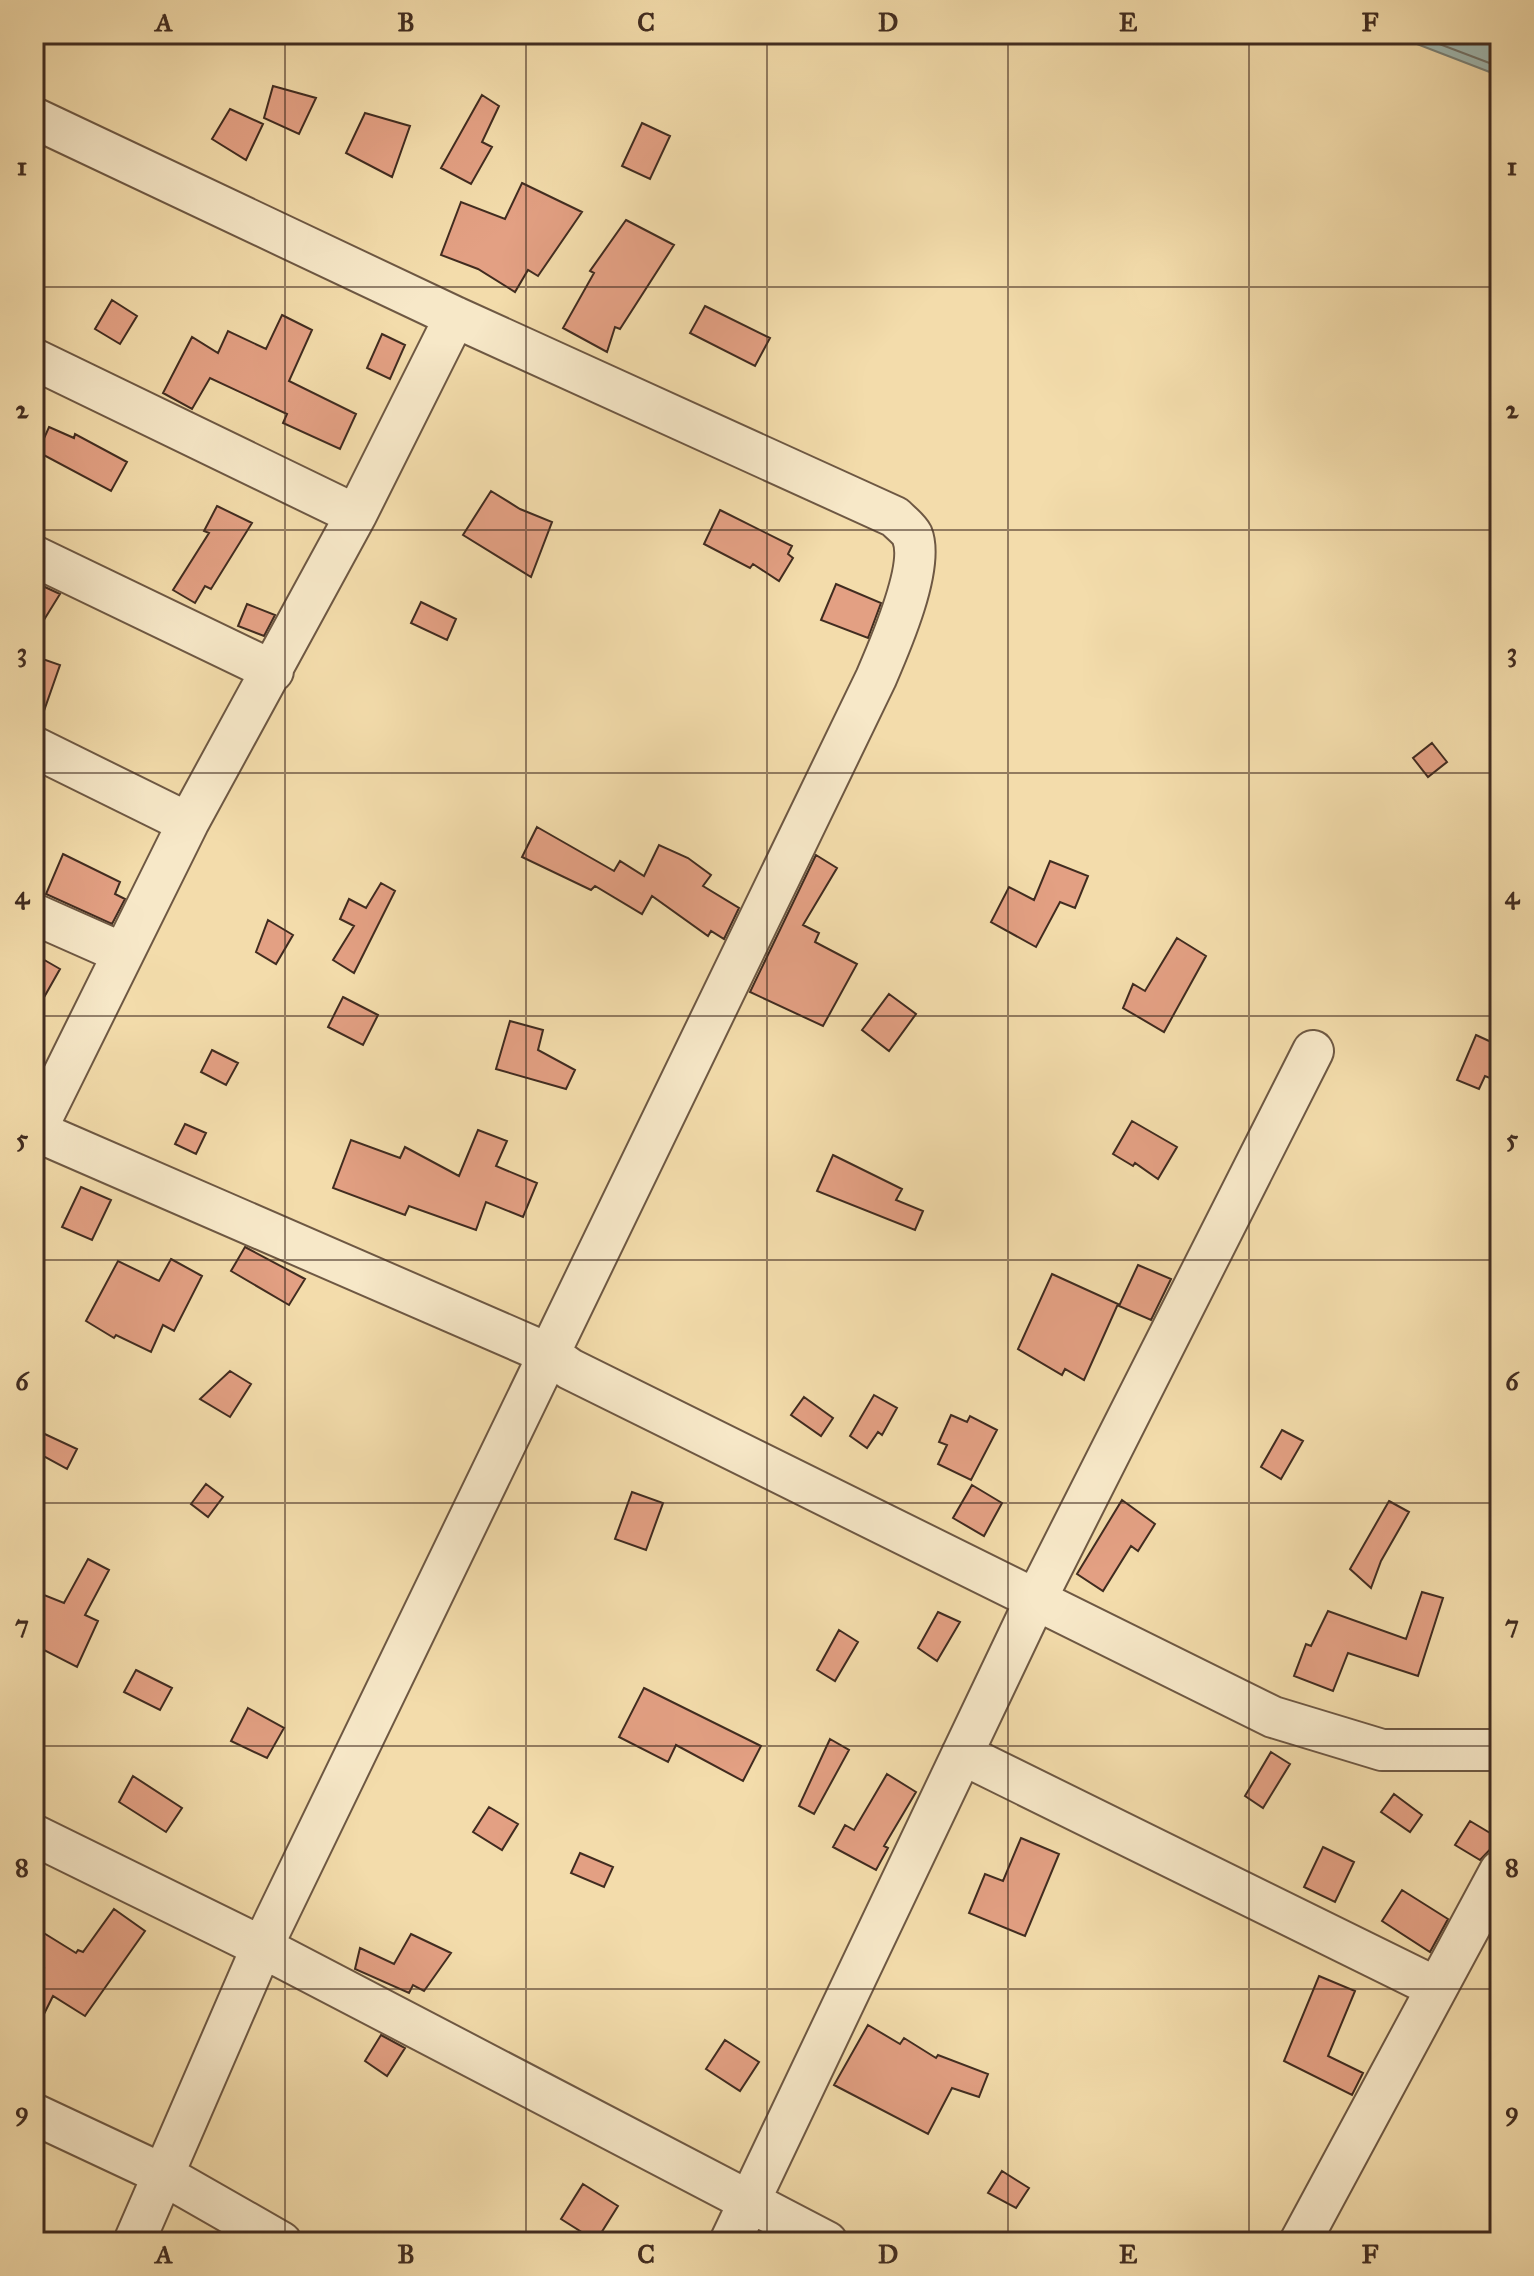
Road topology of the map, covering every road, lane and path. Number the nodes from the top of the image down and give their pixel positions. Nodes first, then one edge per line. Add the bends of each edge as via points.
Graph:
1 (34, 118) edge
2 (455, 317) junction
3 (34, 359) edge
4 (356, 515) junction
5 (34, 556) edge
6 (273, 671) junction
7 (34, 747) edge
8 (188, 823) junction
9 (34, 914) edge
10 (122, 953) junction
11 (1313, 1051) dead end
12 (34, 1134) edge
13 (549, 1354) junction
14 (1035, 1601) junction
15 (1500, 1750) edge
16 (962, 1754) junction
17 (34, 1835) edge
18 (1500, 1871) edge
19 (262, 1947) junction
20 (1437, 1988) junction
21 (34, 2114) edge
22 (162, 2174) junction
23 (749, 2202) junction
24 (134, 2242) edge
25 (281, 2242) edge
26 (730, 2242) edge
27 (827, 2242) edge
28 (1300, 2242) edge

1 - 2 street
2 - 4 street
2 - 13 street via 895,517 912,534 915,557 896,630 876,678
3 - 4 street
4 - 6 street
5 - 6 street
6 - 8 street
7 - 8 street
8 - 10 street
9 - 10 street
10 - 12 street
11 - 14 street
12 - 13 street
13 - 14 street
13 - 19 street
14 - 15 street via 1273,1717 1382,1750
14 - 16 street
16 - 20 street
16 - 23 street
17 - 19 street
18 - 20 street
19 - 22 street
19 - 23 street
20 - 28 street
21 - 22 street
22 - 24 street
22 - 25 street
23 - 26 street
23 - 27 street

